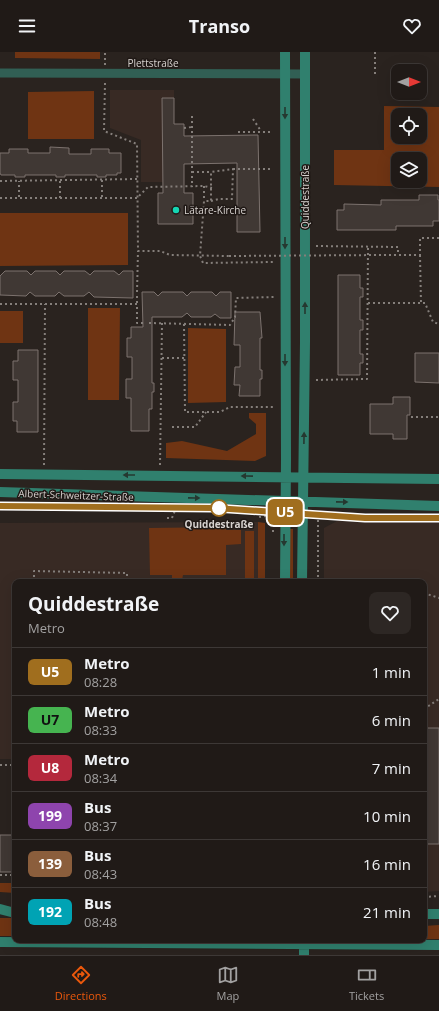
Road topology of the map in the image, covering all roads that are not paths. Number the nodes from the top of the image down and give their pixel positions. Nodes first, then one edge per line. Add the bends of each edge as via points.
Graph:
1 (285, 52) edge
2 (305, 52) edge
3 (0, 73) edge
4 (285, 74) junction
5 (305, 74) junction
6 (0, 474) edge
7 (286, 477) junction
8 (304, 477) junction
9 (439, 479) edge
10 (0, 492) edge
11 (285, 501) junction
12 (303, 501) junction
13 (439, 506) edge
14 (285, 579) edge
15 (302, 579) edge
16 (0, 909) edge
17 (12, 912) edge
18 (12, 913) edge
19 (0, 914) edge
20 (427, 914) edge
21 (439, 914) edge
22 (0, 942) edge
23 (12, 942) edge
24 (286, 943) edge
25 (290, 943) edge
26 (439, 945) edge
27 (304, 947) edge
28 (285, 955) edge

1 - 4 main road, Quiddestraße
2 - 5 main road, Quiddestraße
3 - 4 street, Plettstraße
4 - 5 street, Plettstraße
4 -> 7 main road, Quiddestraße
8 -> 5 main road, Quiddestraße
7 -> 6 main road, Albert-Schweitzer-Straße
7 - 8 main road, Albert-Schweitzer-Straße
7 - 11 main road, Quiddestraße
8 - 9 main road, Albert-Schweitzer-Straße
8 - 12 main road, Quiddestraße
10 -> 11 main road, Albert-Schweitzer-Straße
11 - 12 main road, Albert-Schweitzer-Straße
11 -> 14 main road, Quiddestraße
12 -> 13 main road, Albert-Schweitzer-Straße
12 - 15 main road, Quiddestraße
16 - 17 main road
18 - 19 main road
20 - 21 main road
22 - 23 main road
24 - 28 main road
25 - 27 main road
26 - 27 main road

